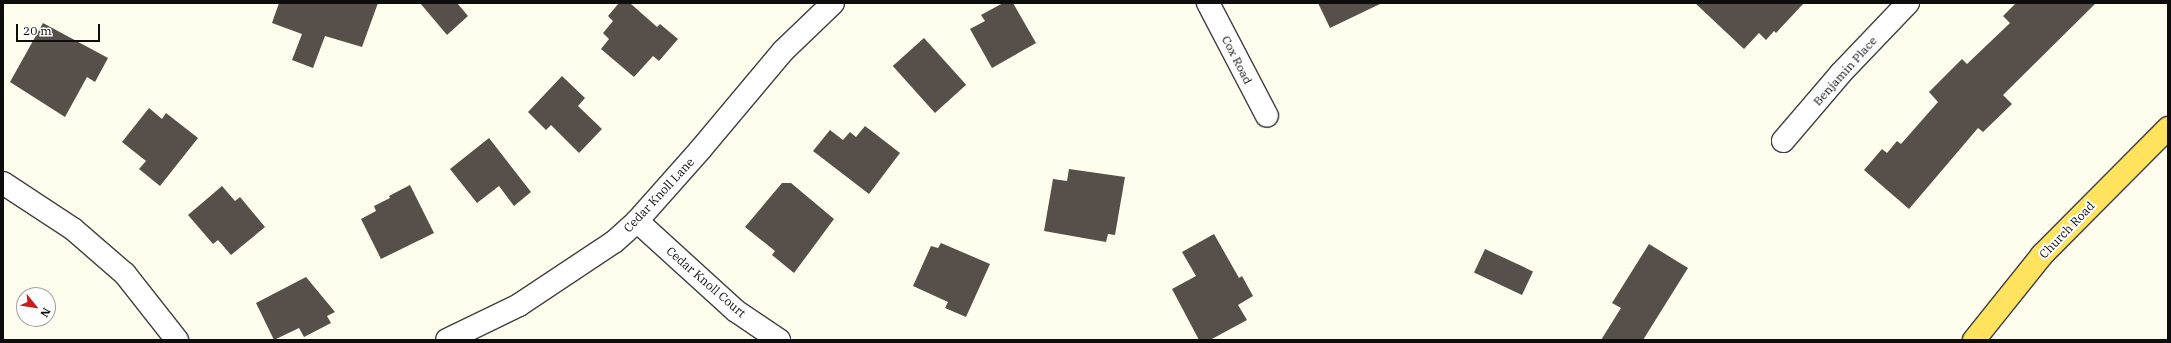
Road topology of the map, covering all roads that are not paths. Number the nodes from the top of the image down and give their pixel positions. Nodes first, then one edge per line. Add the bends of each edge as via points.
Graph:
1 (832, 3) edge
2 (1208, 3) edge
3 (1908, 3) edge
4 (1267, 116) dead end
5 (2168, 128) edge
6 (1784, 140) dead end
7 (3, 183) edge
8 (637, 221) junction
9 (176, 340) edge
10 (447, 340) edge
11 (778, 340) edge
12 (1974, 340) edge

1 - 8 street, Cedar Knoll Lane via 783,51
2 - 4 street, Cox Road
3 - 6 street, Benjamin Place via 1841,73
5 - 12 main road, Church Road via 2042,255
7 - 9 street via 73,229 125,274
8 - 10 street, Cedar Knoll Lane via 614,242 565,277 519,305
8 - 11 street, Cedar Knoll Court via 736,311

